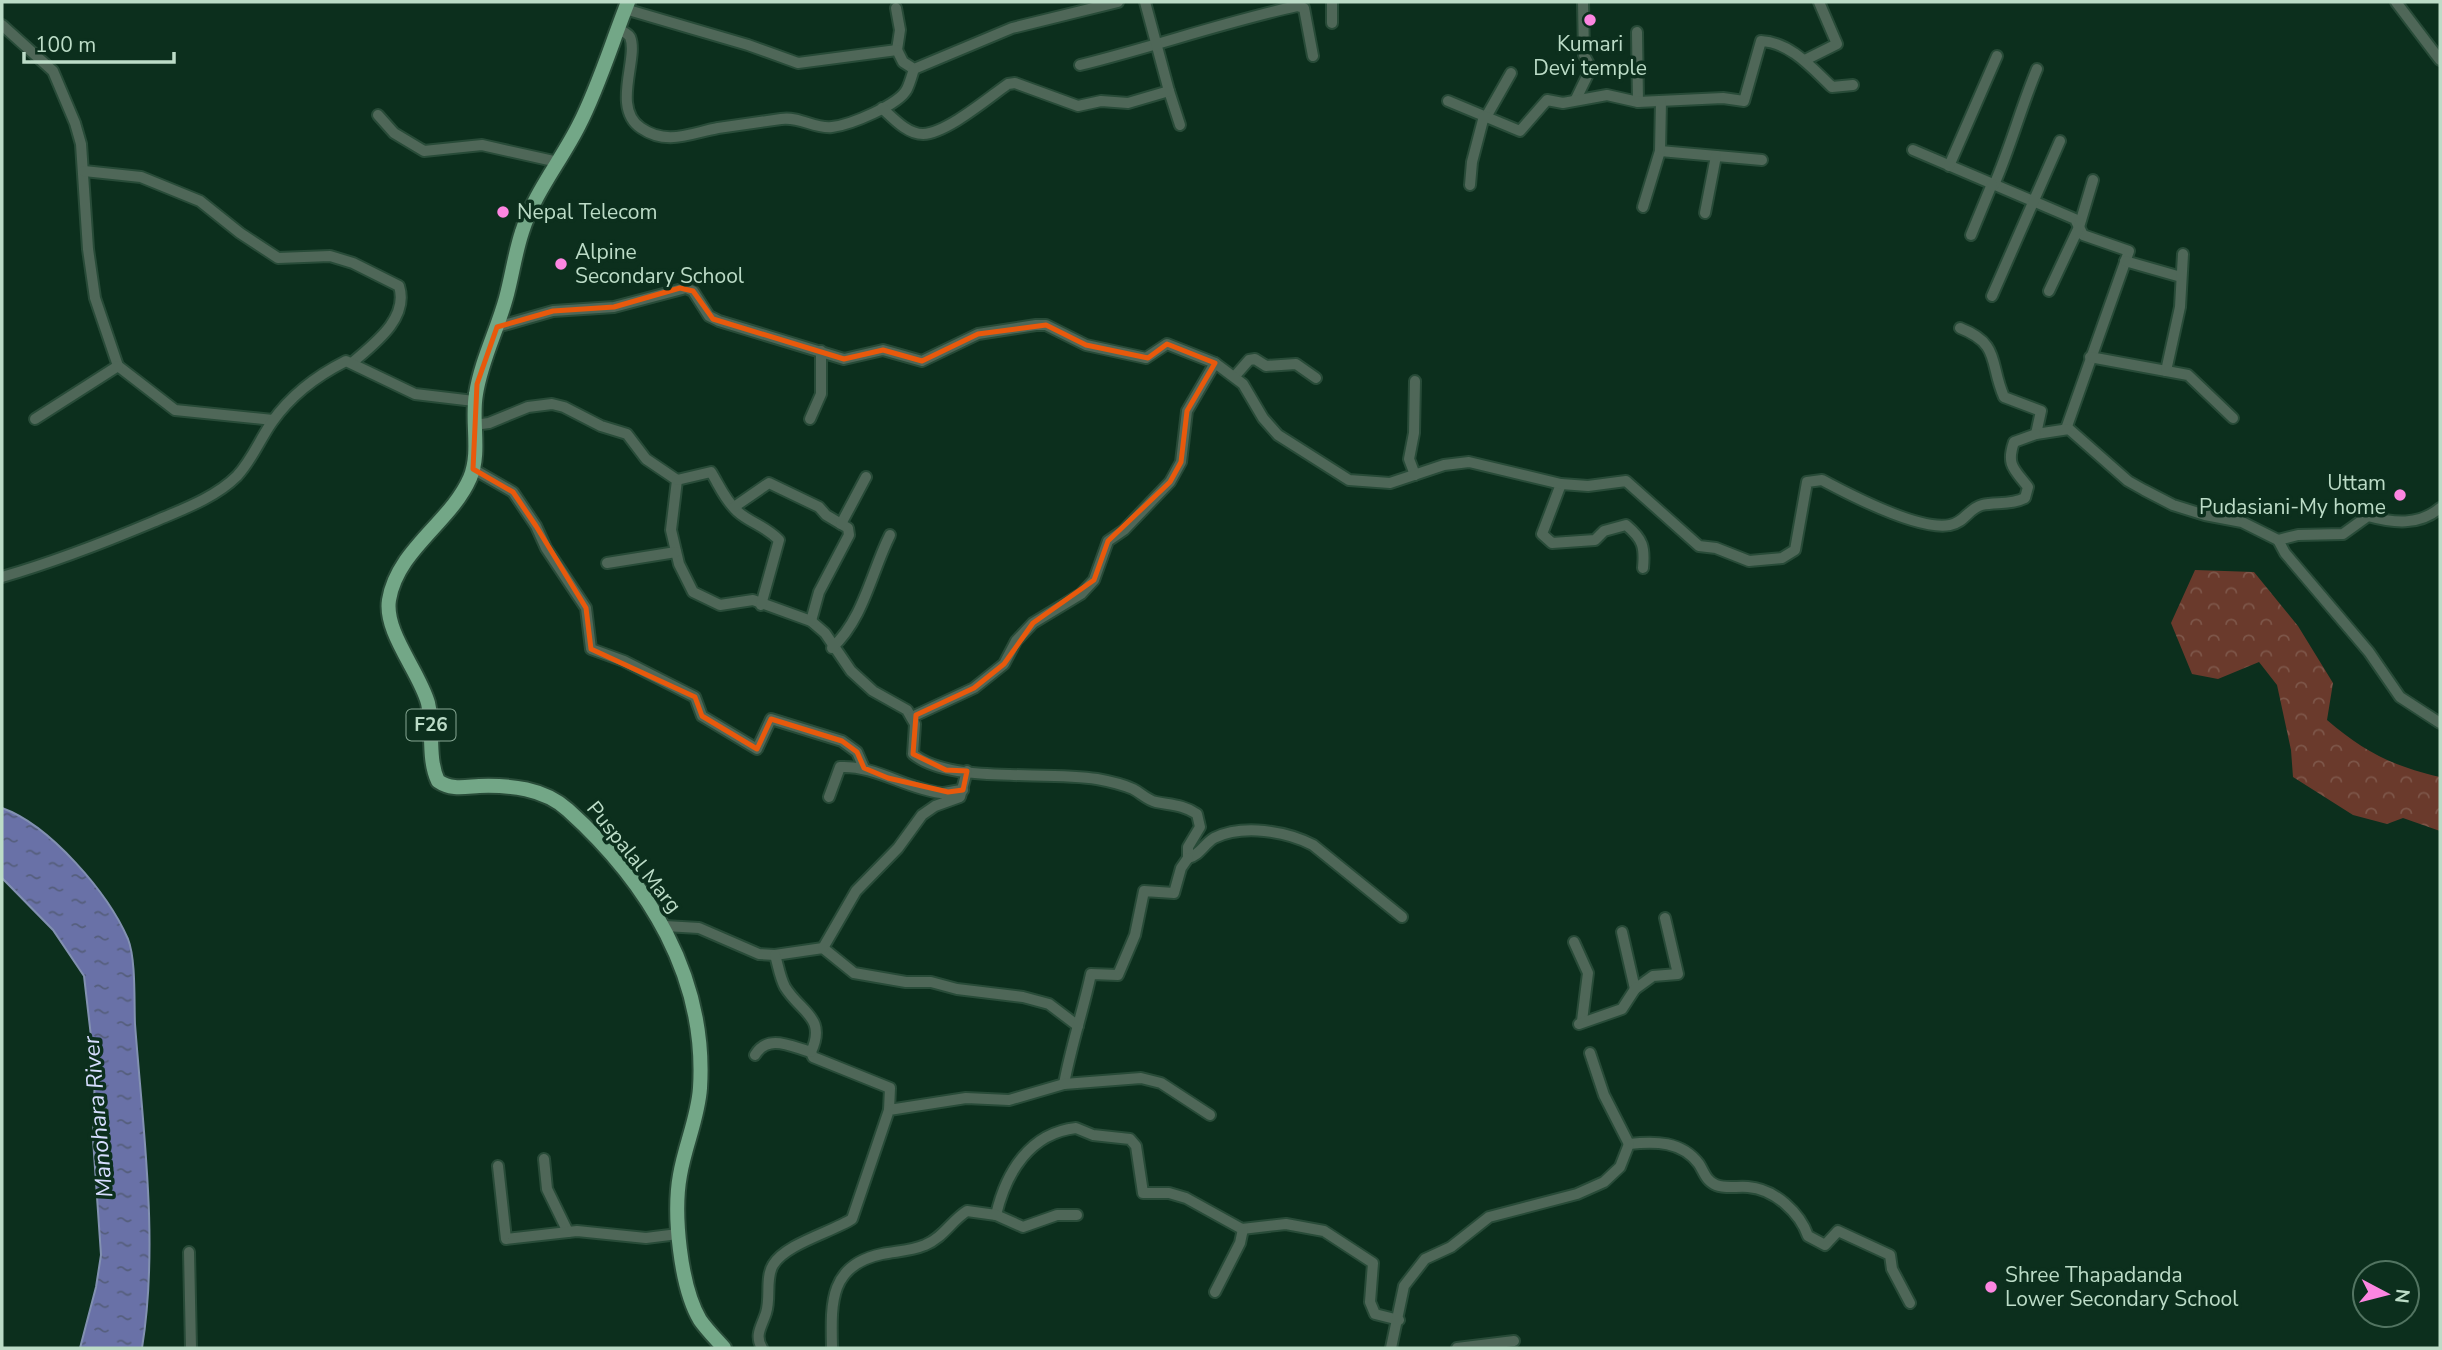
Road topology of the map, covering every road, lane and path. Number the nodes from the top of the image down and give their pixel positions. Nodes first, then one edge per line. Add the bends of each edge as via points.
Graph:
1 (1118, 2) edge
2 (1145, 2) edge
3 (1332, 2) edge
4 (1583, 2) edge
5 (1819, 2) edge
6 (2396, 2) edge
7 (626, 5) edge
8 (896, 8) dead end
9 (1332, 23) dead end
10 (2, 25) edge
11 (616, 29) junction
12 (1637, 32) dead end
13 (1156, 46) junction
14 (897, 50) junction
15 (1313, 55) dead end
16 (1997, 56) dead end
17 (2440, 60) edge
18 (1805, 61) junction
19 (1080, 65) dead end
20 (914, 69) junction
21 (2037, 69) dead end
22 (1511, 73) dead end
23 (1853, 85) dead end
24 (1169, 91) junction
25 (1577, 99) junction
26 (1448, 101) dead end
27 (1661, 101) junction
28 (1638, 102) junction
29 (882, 108) junction
30 (378, 116) dead end
31 (1485, 116) junction
32 (1180, 125) dead end
33 (2060, 141) dead end
34 (1913, 150) dead end
35 (1660, 151) junction
36 (1716, 156) junction
37 (1762, 160) dead end
38 (558, 162) junction
39 (1950, 166) junction
40 (84, 171) junction
41 (2094, 180) dead end
42 (1470, 185) dead end
43 (1993, 185) junction
44 (2034, 202) junction
45 (1643, 207) dead end
46 (1705, 213) dead end
47 (2079, 227) junction
48 (1971, 235) dead end
49 (2183, 254) dead end
50 (2125, 261) junction
51 (2181, 276) junction
52 (2049, 291) dead end
53 (1993, 296) dead end
54 (497, 327) junction
55 (1960, 328) dead end
56 (821, 351) junction
57 (2090, 357) junction
58 (354, 362) junction
59 (1215, 363) junction
60 (118, 366) junction
61 (2166, 371) junction
62 (1235, 376) junction
63 (1316, 378) dead end
64 (1415, 381) dead end
65 (474, 401) junction
66 (2233, 418) dead end
67 (35, 419) dead end
68 (810, 419) dead end
69 (273, 420) junction
70 (474, 425) junction
71 (2066, 429) junction
72 (2036, 434) junction
73 (473, 469) junction
74 (1415, 475) junction
75 (866, 477) dead end
76 (677, 480) junction
77 (1561, 484) junction
78 (734, 507) junction
79 (2440, 508) edge
80 (841, 524) junction
81 (890, 535) dead end
82 (2278, 540) junction
83 (676, 552) junction
84 (607, 563) dead end
85 (1643, 568) dead end
86 (2, 577) edge
87 (761, 605) junction
88 (811, 621) junction
89 (832, 648) junction
90 (912, 717) junction
91 (2440, 723) edge
92 (864, 768) junction
93 (967, 771) junction
94 (963, 790) junction
95 (829, 797) dead end
96 (1188, 858) junction
97 (1402, 917) dead end
98 (1665, 918) dead end
99 (665, 926) junction
100 (1622, 932) dead end
101 (1574, 942) dead end
102 (823, 948) junction
103 (775, 955) junction
104 (1635, 989) junction
105 (1078, 1026) junction
106 (811, 1052) junction
107 (1590, 1053) dead end
108 (755, 1055) dead end
109 (1064, 1084) junction
110 (889, 1110) junction
111 (1210, 1115) dead end
112 (1629, 1144) junction
113 (544, 1159) dead end
114 (498, 1166) dead end
115 (996, 1215) junction
116 (1077, 1215) dead end
117 (1243, 1230) junction
118 (568, 1232) junction
119 (678, 1234) junction
120 (189, 1252) dead end
121 (1216, 1292) dead end
122 (1910, 1303) dead end
123 (1399, 1320) junction
124 (1514, 1341) dead end
125 (191, 1348) edge
126 (724, 1348) edge
127 (762, 1348) edge
128 (832, 1348) edge
129 (1391, 1348) edge
130 (1457, 1348) edge

1 - 20 street via 1012,28
2 - 13 street
3 - 9 street
4 - 25 street via 1584,55 1591,68
5 - 18 street via 1837,44
6 - 17 street
7 - 11 main road, Puspalal Marg / F26
7 - 14 street via 798,63
8 - 14 street
10 - 40 street via 53,71 75,123
11 - 29 street via 630,40 626,94 630,115 640,128 663,136 688,137 783,119 833,127
11 - 38 main road, Puspalal Marg / F26 via 582,120
12 - 28 street
13 - 15 street via 1245,17 1297,6 1304,8
13 - 19 street
13 - 24 street
14 - 20 street via 903,62
16 - 39 street
18 - 23 street via 1832,87
18 - 27 street via 1775,41 1761,41 1744,101
20 - 29 street via 907,90
21 - 43 street
22 - 31 street
24 - 29 street via 1128,103 1101,101 1078,106 1008,84 941,129 922,134 905,128
24 - 32 street
25 - 28 street via 1607,95
25 - 31 street via 1563,103 1546,100 1520,131
26 - 31 street
27 - 28 street
27 - 35 street
30 - 38 street via 394,133 424,150 482,145
31 - 42 street
33 - 44 street
34 - 39 street
35 - 36 street
35 - 45 street
36 - 37 street
36 - 46 street
38 - 54 main road, Puspalal Marg / F26 via 523,230
39 - 43 street
40 - 58 street via 141,177 200,201 278,258 330,256 390,279 399,286 401,308 379,341
40 - 60 street via 95,298
41 - 47 street
43 - 44 street
43 - 48 street
44 - 47 street via 2075,219
44 - 53 street
47 - 50 street via 2083,235 2129,251
47 - 52 street
49 - 51 street
50 - 51 street
50 - 57 street
51 - 61 street via 2180,307
54 - 56 street via 553,311 614,307 685,288 693,291 713,319
54 - 65 main road, Puspalal Marg / F26
55 - 72 street via 1979,336 1991,350 2004,397 2041,411
56 - 59 street via 844,359 883,350 922,361 978,334 1046,325 1086,345 1146,358 1167,344
56 - 68 street via 821,394
57 - 61 street
57 - 71 street
58 - 65 street via 402,390
58 - 69 street via 346,361 323,373
59 - 62 street
59 - 90 street via 1188,411 1181,462 1170,482 1108,541 1094,580 1081,594 1033,623 1004,664 974,688
60 - 67 street
60 - 69 street via 175,410
61 - 66 street via 2193,379
62 - 63 street via 1255,359 1266,366 1296,364
62 - 74 street via 1278,435 1338,476 1377,484
64 - 74 street via 1409,458
65 - 70 main road, Puspalal Marg / F26
69 - 86 street via 239,475 196,503 75,555
70 - 73 main road, Puspalal Marg / F26
70 - 76 street via 528,407 564,407 626,434 646,459
71 - 72 street
71 - 82 street via 2144,490 2194,512 2242,522
72 - 77 street via 2014,442 2009,456 2013,472 2028,486 2025,498 2017,502 1980,505 1962,522 1941,526 1884,509 1822,480 1811,480 1795,550 1782,558 1756,562 1691,542 1626,481
73 - 92 street via 513,492 536,526 586,608 590,649 695,697 702,716 757,749 771,719 842,741 857,752
73 - 99 main road, Puspalal Marg / F26 via 463,491 412,553 389,600 391,625 428,704 435,774 445,786 524,789 565,808 594,835
74 - 77 street via 1469,462
75 - 80 street
76 - 78 street via 711,472
76 - 83 street via 671,530
77 - 85 street via 1542,534 1552,542 1595,540 1604,531 1626,525 1645,547
78 - 80 street via 769,483 819,507
78 - 87 street via 779,540
79 - 82 street via 2414,522 2368,516 2343,534
80 - 88 street via 849,535 819,592
81 - 89 street via 867,595 845,636
82 - 91 street via 2369,652 2399,697
83 - 84 street
83 - 87 street via 687,584 701,598 720,605 746,600
87 - 88 street
88 - 89 street
89 - 90 street via 873,691
90 - 93 street via 912,754 946,770
92 - 94 street via 940,793
92 - 95 street via 840,767
93 - 94 street
93 - 96 street via 1097,779 1190,809 1197,814 1200,827 1188,847
94 - 102 street via 956,800 935,806 916,821 898,848 856,891
96 - 97 street via 1216,837 1233,833 1296,836
96 - 105 street via 1174,893 1144,891 1134,939 1118,975 1091,974
98 - 104 street via 1678,974 1653,976
99 - 103 street via 699,928 759,954
99 - 119 main road, Puspalal Marg / F26 via 689,993 699,1055 697,1112 676,1198
100 - 104 street
101 - 104 street via 1589,984 1580,1023 1622,1009
102 - 103 street
102 - 105 street via 853,973 1023,997 1049,1004
103 - 106 street via 784,986 819,1031
105 - 109 street
106 - 108 street via 773,1042 764,1044
106 - 110 street via 813,1057 890,1088
107 - 112 street via 1604,1095
109 - 110 street via 1009,1100 966,1098
109 - 111 street via 1142,1078 1161,1083
110 - 127 street via 852,1219 780,1257 772,1266 769,1301 758,1335
112 - 122 street via 1666,1143 1690,1156 1712,1184 1756,1188 1773,1195 1802,1220 1808,1236 1825,1245 1838,1231 1890,1255 1892,1269
112 - 123 street via 1620,1167 1604,1182 1577,1194 1489,1217 1451,1247 1425,1259 1407,1280
113 - 118 street via 547,1189
114 - 118 street via 506,1239
115 - 116 street via 1023,1227 1057,1214
115 - 117 street via 1005,1184 1035,1142 1076,1128 1135,1141 1143,1193 1186,1198
115 - 128 street via 967,1211 929,1244 858,1262 846,1270 832,1304
117 - 121 street
117 - 123 street via 1286,1224 1331,1234 1373,1263 1370,1303 1375,1314
118 - 119 street via 646,1238
119 - 126 main road, Puspalal Marg / F26 via 690,1295 700,1319
120 - 125 street
123 - 129 street
124 - 130 street

